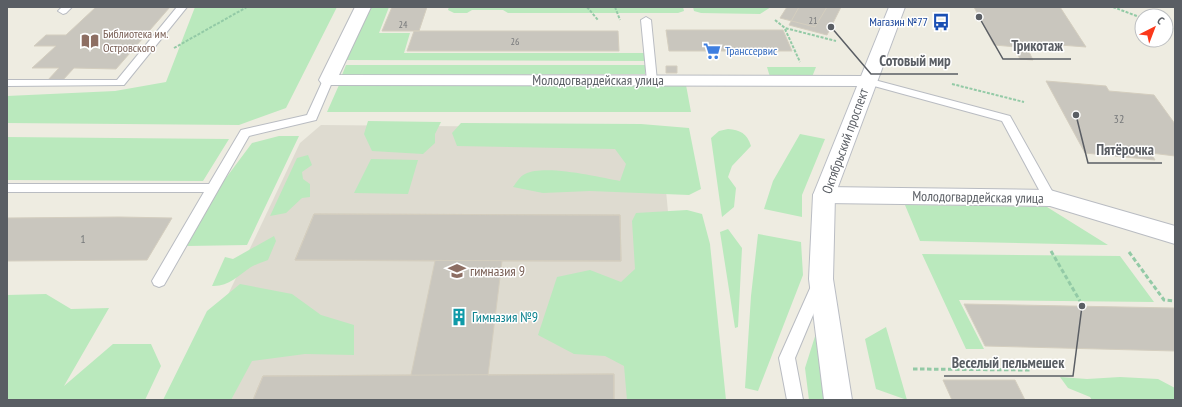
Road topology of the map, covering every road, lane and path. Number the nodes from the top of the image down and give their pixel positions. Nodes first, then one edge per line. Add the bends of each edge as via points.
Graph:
1 (182, 7) edge
2 (247, 7) edge
3 (363, 7) edge
4 (587, 7) edge
5 (614, 7) edge
6 (897, 7) edge
7 (1113, 7) edge
8 (1134, 15) edge
9 (598, 20) dead end
10 (620, 20) dead end
11 (646, 20) dead end
12 (775, 20) dead end
13 (785, 28) junction
14 (836, 41) dead end
15 (174, 48) dead end
16 (801, 65) dead end
17 (328, 80) junction
18 (652, 81) junction
19 (867, 81) junction
20 (946, 82) dead end
21 (7, 83) edge
22 (1024, 102) dead end
23 (7, 188) edge
24 (212, 188) junction
25 (824, 195) junction
26 (1050, 198) junction
27 (1175, 235) edge
28 (1051, 251) dead end
29 (1129, 252) dead end
30 (821, 279) junction
31 (159, 281) dead end
32 (1080, 301) dead end
33 (1175, 301) edge
34 (913, 369) dead end
35 (1031, 370) dead end
36 (795, 400) edge
37 (838, 400) edge

1 - 21 lane via 120,83
2 - 15 path
3 - 17 street
4 - 9 path
5 - 10 path
6 - 19 street, Октябрьский проспект
7 - 8 path
11 - 18 lane
12 - 13 path
13 - 14 path
13 - 16 path
17 - 18 street, Молодогвардейская улица
17 - 24 lane via 312,117 245,133
18 - 19 street, Молодогвардейская улица
19 - 25 street, Октябрьский проспект
19 - 26 lane via 1006,118
20 - 22 path
23 - 24 lane
24 - 31 lane
25 - 26 street, Молодогвардейская улица
25 - 30 street, Октябрьский проспект
26 - 27 street, Молодогвардейская улица
28 - 32 path
29 - 33 path via 1164,300
30 - 36 lane via 787,358
30 - 37 street, Октябрьский проспект
34 - 35 path

